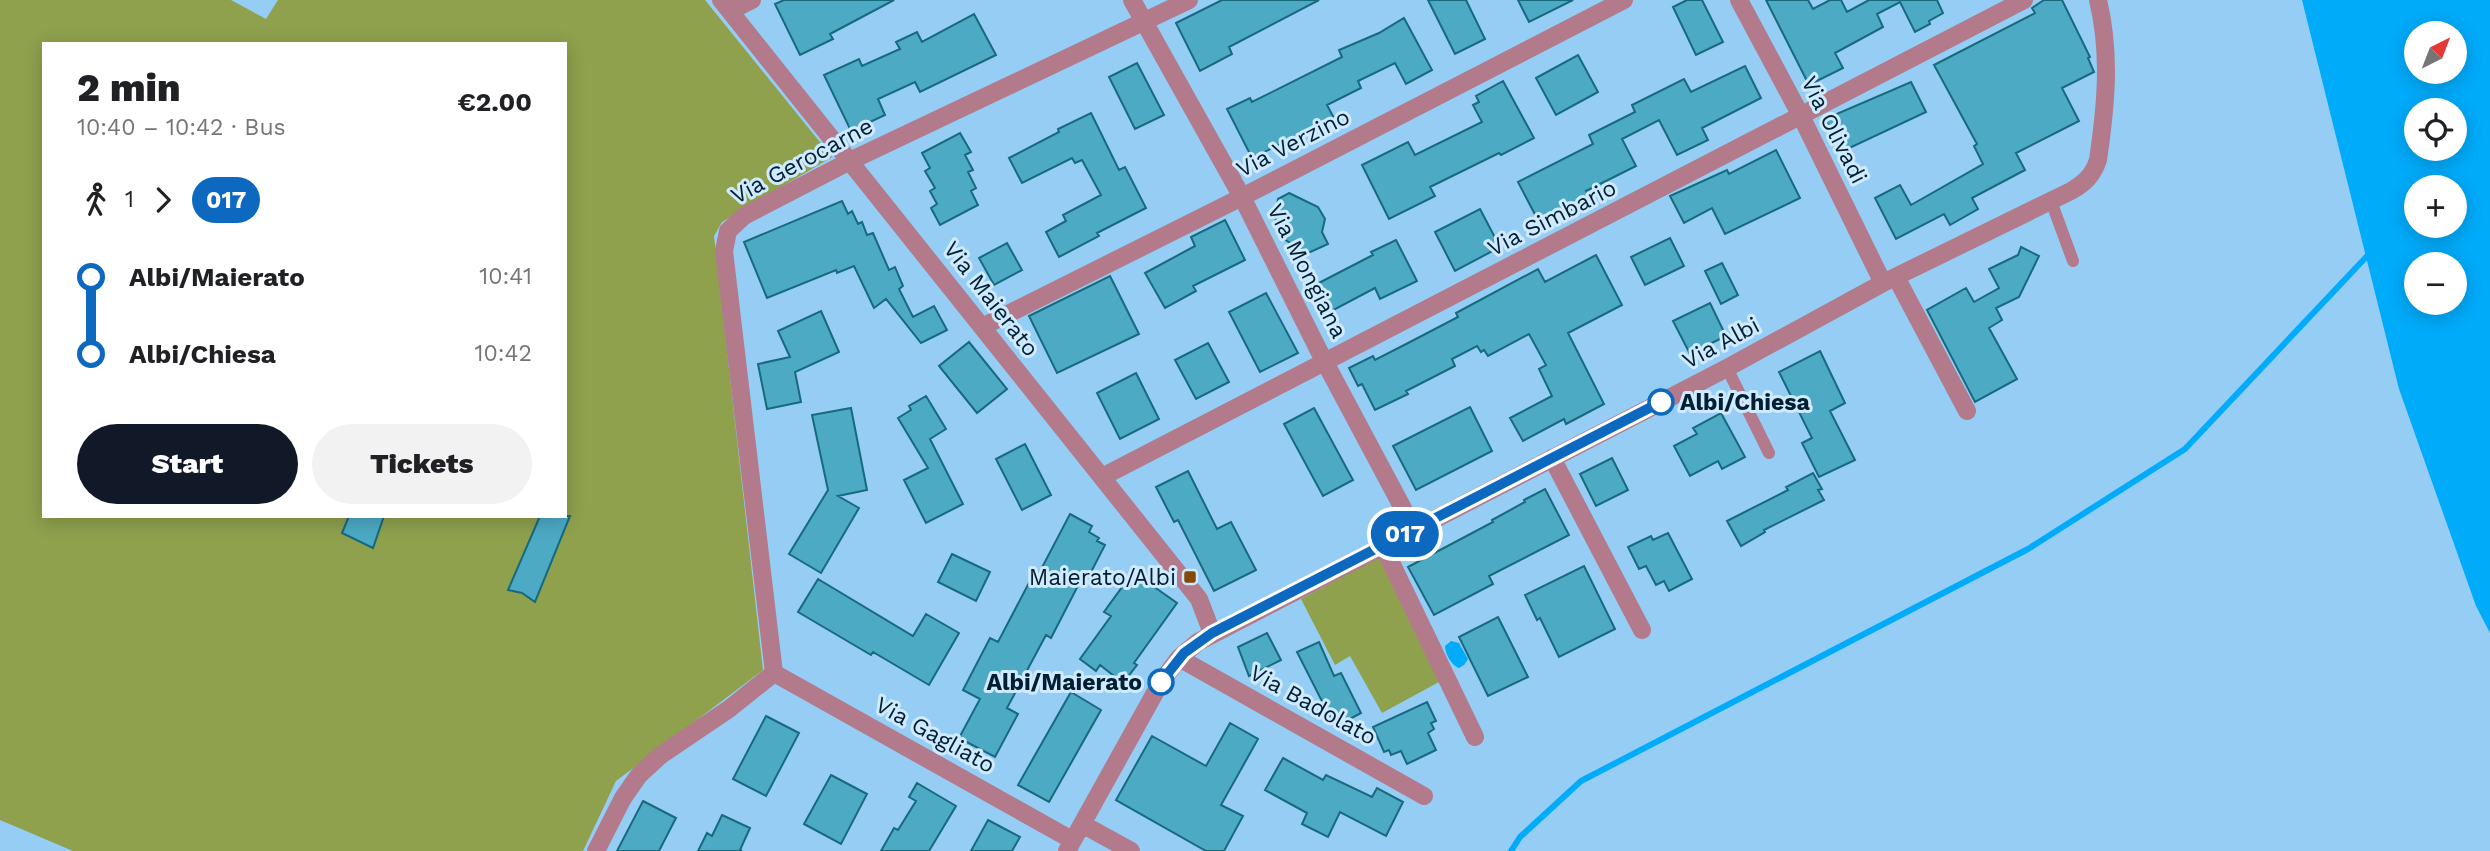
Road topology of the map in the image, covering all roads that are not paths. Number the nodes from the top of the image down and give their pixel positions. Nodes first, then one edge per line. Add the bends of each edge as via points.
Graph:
1 (752, 0) edge
2 (1132, 0) edge
3 (1189, 0) edge
4 (1624, 0) edge
5 (1739, 0) edge
6 (2024, 0) edge
7 (2098, 0) edge
8 (726, 5) edge
9 (1145, 23) junction
10 (1801, 116) junction
11 (850, 161) junction
12 (1242, 197) junction
13 (2051, 201) junction
14 (2073, 261) dead end
15 (1890, 280) junction
16 (982, 327) junction
17 (1326, 363) junction
18 (1727, 368) junction
19 (1967, 411) dead end
20 (1769, 453) dead end
21 (1552, 458) junction
22 (1102, 477) junction
23 (1414, 529) junction
24 (1383, 546) junction
25 (1642, 630) dead end
26 (1212, 633) junction
27 (1179, 658) junction
28 (774, 673) junction
29 (1475, 737) dead end
30 (1424, 796) dead end
31 (1082, 824) junction
32 (1070, 846) edge
33 (596, 851) edge
34 (1131, 851) edge

1 - 8 street
2 - 9 street, Via Mongiana
3 - 9 street, Via Gerocarne
4 - 12 street, Via Verzino
5 - 10 street, Via Olivadi
6 - 10 street, Via Simbario
7 - 13 street, Via Albi via 2107,74 2098,160 2085,182
8 - 11 street, Via Maierato
9 - 11 street, Via Gerocarne
9 - 12 street, Via Mongiana
10 - 15 street, Via Olivadi
10 - 17 street, Via Simbario
11 - 16 street, Via Maierato
11 - 28 street, Via Gerocarne via 737,220 724,246
12 - 16 street, Via Verzino
12 - 17 street, Via Mongiana
13 - 14 lane
13 - 15 street, Via Albi
15 - 18 street, Via Albi
15 - 19 street, Via Olivadi
16 - 22 street, Via Maierato
17 - 22 street, Via Simbario
17 - 23 street, Via Mongiana
18 - 20 lane
18 - 21 street, Via Albi
21 - 23 street, Via Albi
21 - 25 street
22 - 26 street, Via Maierato via 1199,599
23 - 24 street, Via Albi
24 - 26 street, Via Albi
24 - 29 street
26 - 27 street, Via Albi
27 - 30 street, Via Badolato
27 - 31 street, Via Albi via 1149,701
28 - 32 street, Via Gagliato
28 - 33 street via 639,775
31 - 32 street, Via Albi
31 - 34 street

